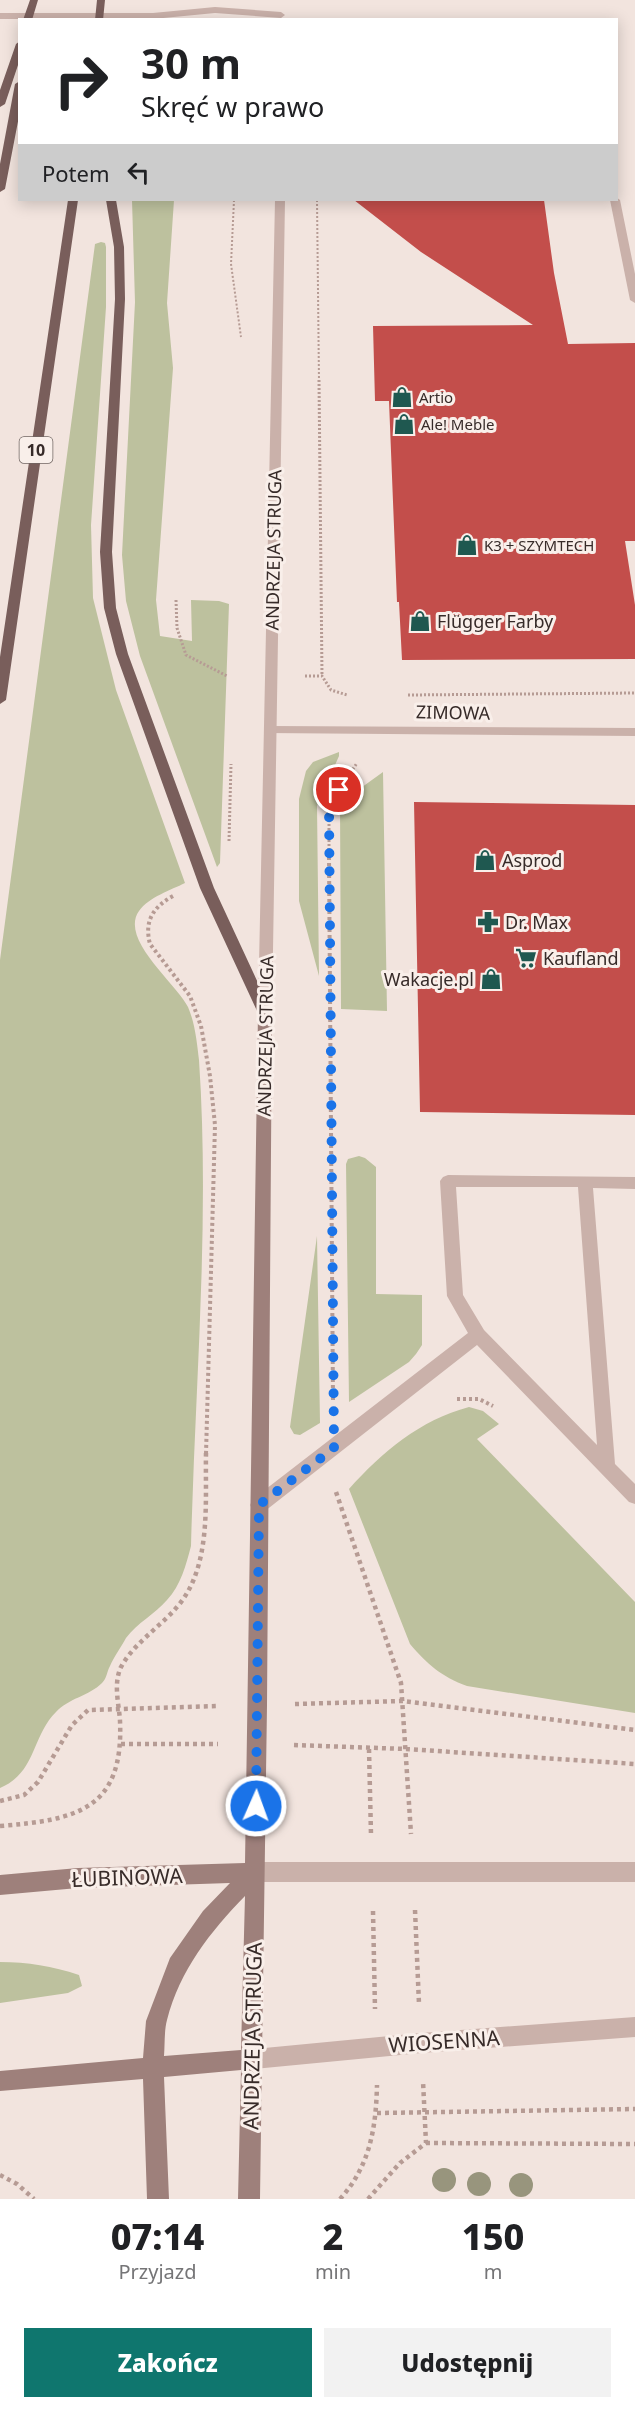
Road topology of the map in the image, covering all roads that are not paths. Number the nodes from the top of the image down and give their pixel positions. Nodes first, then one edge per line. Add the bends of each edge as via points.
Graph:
1 (34, 0) edge
2 (101, 0) edge
3 (280, 14) edge
4 (0, 16) edge
5 (149, 16) junction
6 (30, 18) edge
7 (99, 18) edge
8 (162, 18) edge
9 (260, 18) edge
10 (18, 50) edge
11 (18, 94) edge
12 (0, 104) edge
13 (0, 189) edge
14 (73, 201) edge
15 (111, 201) edge
16 (280, 201) edge
17 (615, 201) edge
18 (635, 300) edge
19 (0, 700) edge
20 (271, 730) junction
21 (635, 732) edge
22 (265, 1013) junction
23 (585, 1181) junction
24 (635, 1183) edge
25 (478, 1335) junction
26 (607, 1467) junction
27 (635, 1496) edge
28 (259, 1505) junction
29 (254, 1872) junction
30 (635, 1872) edge
31 (0, 1886) edge
32 (635, 2027) edge
33 (253, 2059) junction
34 (153, 2069) junction
35 (0, 2081) edge
36 (158, 2199) edge
37 (249, 2199) edge

1 - 6 main road
2 - 7 main road
3 - 5 street via 215,10
3 - 9 street
4 - 5 street
5 - 8 street
10 - 12 main road
11 - 13 main road
14 - 19 main road, 10
15 - 22 main road via 120,299 106,552 110,608 122,654 207,888
16 - 20 street, ANDRZEJA STRUGA
17 - 18 street
20 - 21 street, ZIMOWA
20 - 22 street, ANDRZEJA STRUGA
22 - 28 street, ANDRZEJA STRUGA
23 - 24 street
23 - 25 street via 448,1181 455,1296
23 - 26 street
25 - 26 street
25 - 28 street
26 - 27 street
28 - 29 street, ANDRZEJA STRUGA
29 - 30 street
29 - 31 street, ŁUBINOWA via 78,1878
29 - 33 street, ANDRZEJA STRUGA
29 - 34 street via 210,1918 177,1965 156,2021
32 - 33 street, WIOSENNA
33 - 34 street
33 - 37 street, ANDRZEJA STRUGA
34 - 35 street
34 - 36 street

